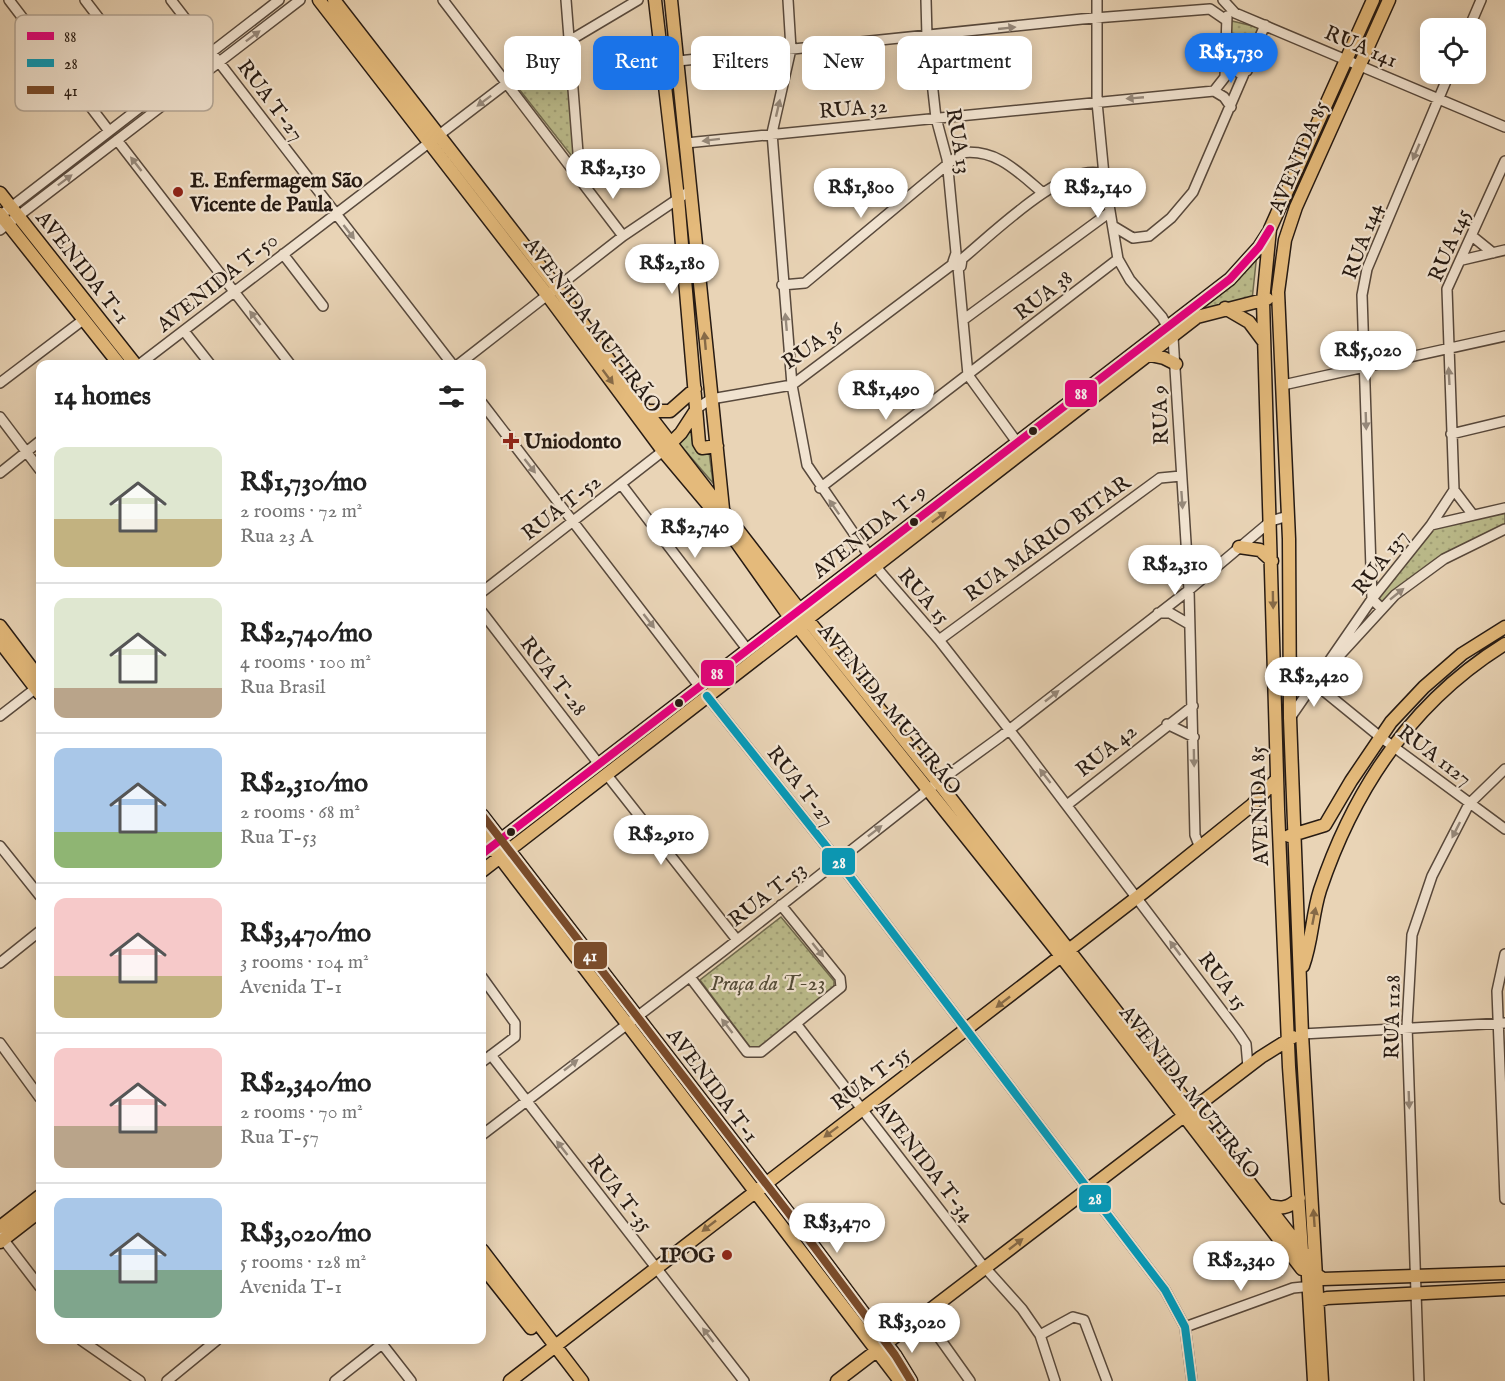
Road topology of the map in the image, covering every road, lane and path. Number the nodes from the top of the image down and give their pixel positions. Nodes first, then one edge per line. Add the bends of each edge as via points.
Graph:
1 (9, 0) edge
2 (85, 0) edge
3 (171, 0) edge
4 (279, 0) edge
5 (300, 0) edge
6 (319, 0) edge
7 (334, 0) edge
8 (566, 0) edge
9 (638, 0) edge
10 (655, 0) edge
11 (671, 0) edge
12 (788, 0) edge
13 (926, 0) edge
14 (1097, 0) edge
15 (1222, 0) edge
16 (1373, 0) edge
17 (1389, 0) edge
18 (1481, 0) edge
19 (447, 1) edge
20 (1210, 9) junction
21 (1235, 13) junction
22 (20, 15) edge
23 (96, 15) edge
24 (183, 15) edge
25 (1473, 18) edge
26 (1099, 19) junction
27 (1226, 20) junction
28 (1265, 26) junction
29 (569, 36) edge
30 (577, 36) edge
31 (675, 36) edge
32 (927, 36) edge
33 (937, 36) edge
34 (897, 40) edge
35 (791, 49) junction
36 (213, 50) edge
37 (213, 54) edge
38 (1347, 59) junction
39 (1227, 60) junction
40 (219, 62) junction
41 (679, 62) edge
42 (1361, 64) junction
43 (213, 67) edge
44 (1247, 71) junction
45 (679, 72) edge
46 (504, 79) edge
47 (1444, 84) edge
48 (504, 85) edge
49 (512, 90) edge
50 (573, 90) edge
51 (933, 90) edge
52 (1214, 91) junction
53 (1438, 98) junction
54 (1097, 102) junction
55 (1231, 107) junction
56 (94, 111) edge
57 (135, 111) edge
58 (155, 111) edge
59 (936, 118) junction
60 (1505, 127) edge
61 (109, 131) junction
62 (772, 133) junction
63 (434, 138) junction
64 (117, 140) junction
65 (686, 143) junction
66 (948, 161) junction
67 (1505, 162) edge
68 (1104, 175) junction
69 (580, 180) junction
70 (691, 190) junction
71 (0, 193) edge
72 (1043, 193) junction
73 (678, 198) junction
74 (1110, 212) junction
75 (335, 213) junction
76 (5, 217) edge
77 (1113, 226) junction
78 (1270, 229) junction
79 (623, 236) junction
80 (1472, 236) junction
81 (1505, 250) edge
82 (1493, 253) junction
83 (283, 254) junction
84 (1118, 259) junction
85 (1462, 260) junction
86 (957, 263) junction
87 (782, 285) junction
88 (234, 292) junction
89 (1278, 292) junction
90 (553, 293) junction
91 (1263, 302) junction
92 (323, 306) dead end
93 (1225, 308) junction
94 (83, 320) junction
95 (963, 320) junction
96 (184, 331) junction
97 (1171, 332) junction
98 (1505, 336) edge
99 (1264, 342) junction
100 (1448, 350) junction
101 (1150, 355) junction
102 (989, 359) junction
103 (115, 360) edge
104 (131, 360) edge
105 (145, 360) edge
106 (207, 360) edge
107 (288, 360) edge
108 (449, 360) edge
109 (464, 360) edge
110 (967, 360) junction
111 (1176, 364) junction
112 (1364, 369) junction
113 (968, 375) junction
114 (0, 383) edge
115 (792, 385) junction
116 (1283, 385) junction
117 (695, 389) junction
118 (711, 399) junction
119 (486, 408) edge
120 (696, 409) junction
121 (646, 411) junction
122 (0, 417) edge
123 (1505, 421) edge
124 (1451, 434) junction
125 (1016, 441) junction
126 (36, 444) edge
127 (717, 446) junction
128 (667, 447) junction
129 (27, 452) junction
130 (36, 464) edge
131 (0, 473) edge
132 (1181, 476) junction
133 (621, 484) junction
134 (820, 488) junction
135 (1454, 490) junction
136 (1505, 508) edge
137 (723, 510) junction
138 (1473, 515) junction
139 (1288, 516) junction
140 (572, 521) junction
141 (1270, 521) junction
142 (1431, 525) junction
143 (1505, 529) edge
144 (1239, 547) junction
145 (872, 560) junction
146 (1272, 561) junction
147 (486, 589) edge
148 (1188, 590) junction
149 (1372, 599) junction
150 (1381, 608) junction
151 (1158, 613) junction
152 (486, 617) edge
153 (799, 618) junction
154 (1189, 624) junction
155 (0, 626) edge
156 (1505, 627) edge
157 (939, 640) junction
158 (0, 642) edge
159 (1505, 644) edge
160 (747, 649) junction
161 (1292, 660) junction
162 (36, 681) edge
163 (36, 683) edge
164 (1314, 683) junction
165 (699, 686) junction
166 (36, 688) edge
167 (707, 696) junction
168 (1193, 706) junction
169 (0, 716) edge
170 (1290, 718) junction
171 (1167, 724) junction
172 (1009, 730) junction
173 (1379, 736) junction
174 (1194, 737) junction
175 (1393, 744) junction
176 (598, 763) junction
177 (1505, 769) edge
178 (607, 775) junction
179 (1277, 779) junction
180 (933, 785) junction
181 (1469, 804) junction
182 (1067, 805) junction
183 (1252, 805) junction
184 (1278, 809) junction
185 (1294, 817) junction
186 (486, 829) edge
187 (1318, 829) junction
188 (1505, 829) edge
189 (1295, 834) junction
190 (1279, 840) junction
191 (0, 846) edge
192 (491, 847) edge
193 (1200, 848) junction
194 (504, 854) junction
195 (838, 861) junction
196 (486, 868) edge
197 (36, 891) edge
198 (1137, 897) junction
199 (781, 904) junction
200 (36, 934) edge
201 (737, 940) junction
202 (1065, 954) junction
203 (1505, 954) edge
204 (0, 963) edge
205 (1300, 973) junction
206 (690, 977) junction
207 (486, 983) edge
208 (631, 1019) junction
209 (1501, 1023) edge
210 (797, 1025) junction
211 (1407, 1026) junction
212 (966, 1032) junction
213 (1302, 1034) junction
214 (1288, 1039) junction
215 (0, 1043) edge
216 (491, 1055) junction
217 (1261, 1057) junction
218 (486, 1059) edge
219 (1248, 1067) junction
220 (1289, 1067) junction
221 (36, 1092) edge
222 (525, 1101) junction
223 (862, 1109) junction
224 (1188, 1114) junction
225 (486, 1132) edge
226 (760, 1186) junction
227 (1087, 1187) junction
228 (1299, 1198) junction
229 (1505, 1199) edge
230 (36, 1200) edge
231 (1266, 1205) junction
232 (36, 1214) edge
233 (1, 1236) edge
234 (1302, 1250) junction
235 (486, 1256) edge
236 (983, 1265) junction
237 (656, 1267) junction
238 (1302, 1269) junction
239 (486, 1271) edge
240 (1505, 1273) edge
241 (1317, 1275) junction
242 (1414, 1278) junction
243 (36, 1282) edge
244 (1303, 1287) junction
245 (1505, 1289) edge
246 (1414, 1293) junction
247 (1318, 1301) junction
248 (923, 1315) junction
249 (1185, 1327) junction
250 (1040, 1335) junction
251 (87, 1344) edge
252 (213, 1344) edge
253 (378, 1344) edge
254 (382, 1344) edge
255 (882, 1347) junction
256 (552, 1348) junction
257 (140, 1381) edge
258 (167, 1381) edge
259 (335, 1381) edge
260 (411, 1381) edge
261 (510, 1381) edge
262 (572, 1381) edge
263 (582, 1381) edge
264 (744, 1381) edge
265 (837, 1381) edge
266 (900, 1381) edge
267 (911, 1381) edge
268 (970, 1381) edge
269 (1055, 1381) edge
270 (1107, 1381) edge
271 (1192, 1381) edge
272 (1307, 1381) edge
273 (1314, 1381) edge
274 (1322, 1381) edge
275 (1419, 1381) edge

1 - 22 street
2 - 23 street
3 - 24 street, RUA T-27
4 - 36 street
40 -> 5 street
6 - 63 main road, AVENIDA MUTIRÃO
7 - 63 main road, AVENIDA MUTIRÃO
8 - 29 street
9 - 30 street, AVENIDA T-50
10 - 73 main road
11 - 31 main road
12 - 35 street, RUA 15
13 - 32 street, RUA 13
14 - 26 street
15 - 20 street
15 - 21 street
16 - 38 main road, AVENIDA 85
17 - 42 main road, AVENIDA 85
18 - 25 street
19 - 46 street
20 - 26 street
20 - 27 street
21 - 27 street
21 - 28 street, RUA 141
33 -> 26 street
26 - 54 street
27 - 39 street
28 - 38 street, RUA 141
28 - 44 street
34 - 35 street
35 - 41 street
62 -> 35 street, RUA 15
37 - 40 street, RUA T-27
38 - 42 street, RUA 141
38 - 78 main road, AVENIDA 85
39 - 44 street via 1239,73
39 - 52 street via 1225,77
40 - 43 street
40 - 75 street, RUA T-27
42 - 53 street, RUA 141
42 - 89 main road, AVENIDA 85 via 1296,207 1285,240
44 - 55 street
45 - 65 main road
47 - 53 street, RUA 144
48 -> 63 street, AVENIDA T-50
49 - 69 street
50 - 69 street
51 - 59 street, RUA 13
52 -> 54 street, RUA 32
52 - 55 street
53 - 60 street, RUA 141
53 -> 112 street, RUA 144 via 1367,269 1362,295
54 - 59 street, RUA 32
54 - 68 street
55 - 77 street via 1193,192 1171,218 1141,238
56 - 61 street
57 - 61 street
58 - 64 street
59 - 62 street, RUA 32
59 - 66 street, RUA 13
61 - 76 street
62 -> 65 street, RUA 32
62 - 87 street, RUA 15
63 - 75 street, AVENIDA T-50
63 - 90 main road, AVENIDA MUTIRÃO
76 -> 64 street
88 -> 64 street
65 - 70 main road
66 - 72 street via 961,153 988,154 1008,163
66 - 86 street, RUA 13
66 - 87 street via 805,283
67 - 80 street, RUA 145
68 - 72 street, RUA 36 via 1074,176
68 - 74 street
69 - 79 street
70 - 73 street
118 -> 70 main road
71 - 76 main road, AVENIDA T-1
72 - 86 street, RUA 36
73 - 79 street
73 - 117 main road
74 - 77 street
74 - 95 street
75 - 83 street, AVENIDA T-50
75 -> 108 street, RUA T-27
76 - 94 main road, AVENIDA T-1
76 - 104 main road, AVENIDA T-1
77 - 84 street
78 - 91 main road, AVENIDA 85
78 - 97 main road, AVENIDA T-9 via 1230,279
79 - 90 street
80 - 82 street
80 - 85 street, RUA 145
81 - 82 street
82 - 85 street
83 - 88 street, AVENIDA T-50
83 - 92 street
84 - 97 street
84 - 102 street, RUA 38
85 - 100 street, RUA 145 via 1447,290
86 - 95 street, RUA 13
86 - 115 street, RUA 36
115 -> 87 street, RUA 15
88 - 96 street, AVENIDA T-50
107 -> 88 street
89 - 91 main road, AVENIDA T-9
89 - 116 main road, AVENIDA 85
90 - 109 street
90 - 121 main road, AVENIDA MUTIRÃO
90 -> 128 main road, AVENIDA MUTIRÃO
91 - 93 main road, AVENIDA T-9
91 - 99 main road, AVENIDA 85
93 - 97 main road, AVENIDA T-9 via 1197,317
93 - 99 main road via 1249,322
94 - 103 main road, AVENIDA T-1
94 - 114 street
95 - 110 street, RUA 13
96 - 105 street, AVENIDA T-50
96 - 106 street
97 - 101 main road, AVENIDA T-9
97 - 111 street, RUA 9
97 - 125 main road, AVENIDA T-9
98 - 100 street
99 - 141 main road, AVENIDA 85
100 - 112 street
124 -> 100 street, RUA 145
101 - 111 main road
145 -> 101 main road, AVENIDA T-9
102 - 110 street via 976,363
102 - 113 street, RUA 38
110 - 113 street, RUA 13
111 - 132 street, RUA 9
112 - 116 street
112 -> 149 street, RUA 144
113 - 125 street
113 - 134 street, RUA 38
115 - 118 street, RUA 36
115 - 134 street, RUA 15 via 807,465
116 - 139 main road, AVENIDA 85
117 - 120 main road
117 - 121 main road via 670,411
118 - 120 street, RUA 36
118 - 127 main road
119 -> 140 street
120 - 127 main road via 699,443 702,448
120 - 128 main road, RUA 36
121 - 128 main road, AVENIDA MUTIRÃO
122 - 129 street
123 - 124 street
124 - 135 street, RUA 145
125 - 145 main road, AVENIDA T-9
126 - 129 street
127 - 137 main road
128 - 133 street, RUA T-52
128 - 137 main road, AVENIDA MUTIRÃO
128 - 153 main road, AVENIDA MUTIRÃO
129 - 130 street
129 - 131 street
132 -> 148 street, RUA 9
132 - 157 street, RUA MÁRIO BITAR via 1160,478
133 - 140 street, RUA T-52
133 - 160 street
145 -> 134 street, RUA 15
135 - 138 street
135 - 142 street
136 - 138 street, RUA 137
137 - 153 main road, AVENIDA MUTIRÃO
138 - 142 street, RUA 137
139 - 141 street
139 - 161 main road, AVENIDA 85
140 - 147 street, RUA T-52
140 -> 165 street
141 - 144 street, RUA T-53
141 - 146 main road, AVENIDA 85
142 - 149 street, RUA 137
150 -> 143 street, RUA 137 via 1444,559
144 - 146 main road via 1260,550
144 - 148 street, RUA T-53
145 - 153 main road, AVENIDA T-9
145 - 157 street, RUA 15
146 -> 179 main road, AVENIDA 85
148 - 151 street, RUA T-53
148 - 154 street, RUA 9
149 - 150 street
149 - 164 street, RUA 137
150 - 164 street, RUA 137
151 - 154 street via 1170,613
172 -> 151 street, RUA T-53
152 - 176 street, RUA T-28
153 - 160 main road, AVENIDA T-9
153 - 167 main road, AVENIDA T-9
153 - 180 main road, AVENIDA MUTIRÃO
154 - 168 street, RUA 9
155 - 162 main road
156 - 173 main road via 1462,654
157 - 172 street, RUA 15
158 - 163 main road
159 - 175 main road via 1471,665
160 - 165 main road, AVENIDA T-9
161 - 164 street, RUA 1127
161 - 170 main road, AVENIDA 85
164 - 170 street, RUA 137
164 - 173 street, RUA 1127
165 - 176 main road, AVENIDA T-9
166 - 169 street
167 - 178 main road, AVENIDA T-9
167 - 195 street, RUA T-27
168 - 171 street, RUA 42
168 - 174 street, RUA 9
170 - 185 main road, AVENIDA 85
171 - 174 street, RUA 42
171 - 182 street, RUA 42
172 - 180 street, RUA T-53
182 -> 172 street, RUA 15
173 - 175 street, RUA 1127
173 - 187 main road via 1331,820
174 -> 193 street, RUA 9 via 1195,835
175 - 181 street, RUA 1127
205 -> 175 main road via 1308,953 1319,893 1340,835
176 - 192 main road, AVENIDA T-9
177 - 181 street, RUA 1128
178 - 194 main road, AVENIDA T-9
178 - 201 street
179 - 183 main road, RUA T-55
179 - 184 main road, AVENIDA 85
195 -> 180 street, RUA T-53
180 - 202 main road, AVENIDA MUTIRÃO
181 - 188 street, RUA 1127
181 -> 211 street, RUA 1128 via 1432,876 1413,934
182 - 198 street, RUA 15
183 - 184 main road
183 - 193 main road, RUA T-55
184 - 185 main road
184 - 190 main road, AVENIDA 85
185 - 187 main road
185 - 189 main road, AVENIDA 85
186 - 192 main road, AVENIDA T-1
187 - 189 main road
189 - 190 main road
189 - 205 main road, AVENIDA 85
190 - 214 main road, AVENIDA 85
191 - 197 street
192 - 194 main road, AVENIDA T-1
193 - 198 main road, RUA T-55
194 - 196 main road, AVENIDA T-9
194 - 208 main road, AVENIDA T-1
195 - 199 street, RUA T-53
195 - 212 street, RUA T-27
198 - 202 main road, RUA T-55
219 -> 198 street, RUA 15 via 1246,1044 1239,1032
199 - 201 street, RUA T-53
199 -> 210 street via 840,978 841,987
200 - 204 street
201 - 206 street, RUA T-53
202 -> 212 main road, RUA T-55
202 - 224 main road, AVENIDA MUTIRÃO
203 - 209 street via 1497,991
205 - 213 main road, AVENIDA 85
206 - 208 street, RUA T-53
210 -> 206 street via 761,1053 747,1052
207 - 216 street via 515,1023 515,1037
222 -> 208 street, RUA T-53
208 - 226 main road, AVENIDA T-1
209 - 211 street
209 - 229 street
210 - 223 street, AVENIDA T-34
211 - 213 street
211 -> 242 street, RUA 1128
212 - 223 main road, RUA T-55
212 - 227 street, RUA T-27
213 - 214 main road
241 -> 213 main road, AVENIDA 85
214 - 217 main road
214 - 220 main road, AVENIDA 85
215 - 221 street
216 - 218 street
216 - 222 street, RUA T-35
217 - 219 main road
217 - 220 main road via 1278,1057
219 - 224 main road
220 - 228 main road, AVENIDA 85
222 - 225 street, RUA T-53
237 -> 222 street, RUA T-35
223 -> 226 main road, RUA T-55
223 - 236 street, AVENIDA T-34
224 - 227 main road
224 - 231 main road, AVENIDA MUTIRÃO
224 - 238 main road, AVENIDA MUTIRÃO
226 -> 237 main road, RUA T-55
226 - 255 main road, AVENIDA T-1
236 -> 227 main road
227 - 249 street, RUA T-27 via 1165,1290
228 - 231 main road via 1286,1208
228 - 234 main road, AVENIDA 85
230 - 233 main road
231 - 234 main road, AVENIDA MUTIRÃO
232 - 233 main road
233 - 243 street
234 - 238 main road, AVENIDA 85
234 - 273 main road via 1308,1259
235 - 256 main road
236 - 248 main road
236 - 250 street, AVENIDA T-34
237 - 256 main road, RUA T-55
264 -> 237 street, RUA T-35
238 - 244 main road, AVENIDA 85
239 - 256 main road
240 - 242 main road
241 - 242 main road via 1323,1279
241 - 247 main road, AVENIDA 85
242 - 246 street, RUA 1128
244 - 249 street
244 - 272 main road, AVENIDA 85
245 - 246 main road
246 - 247 main road
246 - 275 street, RUA 1128
247 - 274 main road, AVENIDA 85
248 - 255 main road
248 - 268 street
249 - 271 street
250 - 269 street
250 - 270 street via 1073,1317 1084,1320
251 - 257 street
252 - 258 street
253 - 259 street
254 - 260 street
255 - 265 main road
255 - 266 main road, AVENIDA T-1
255 - 267 main road, AVENIDA T-1
256 - 261 main road, RUA T-55
256 - 262 main road
256 - 263 main road

